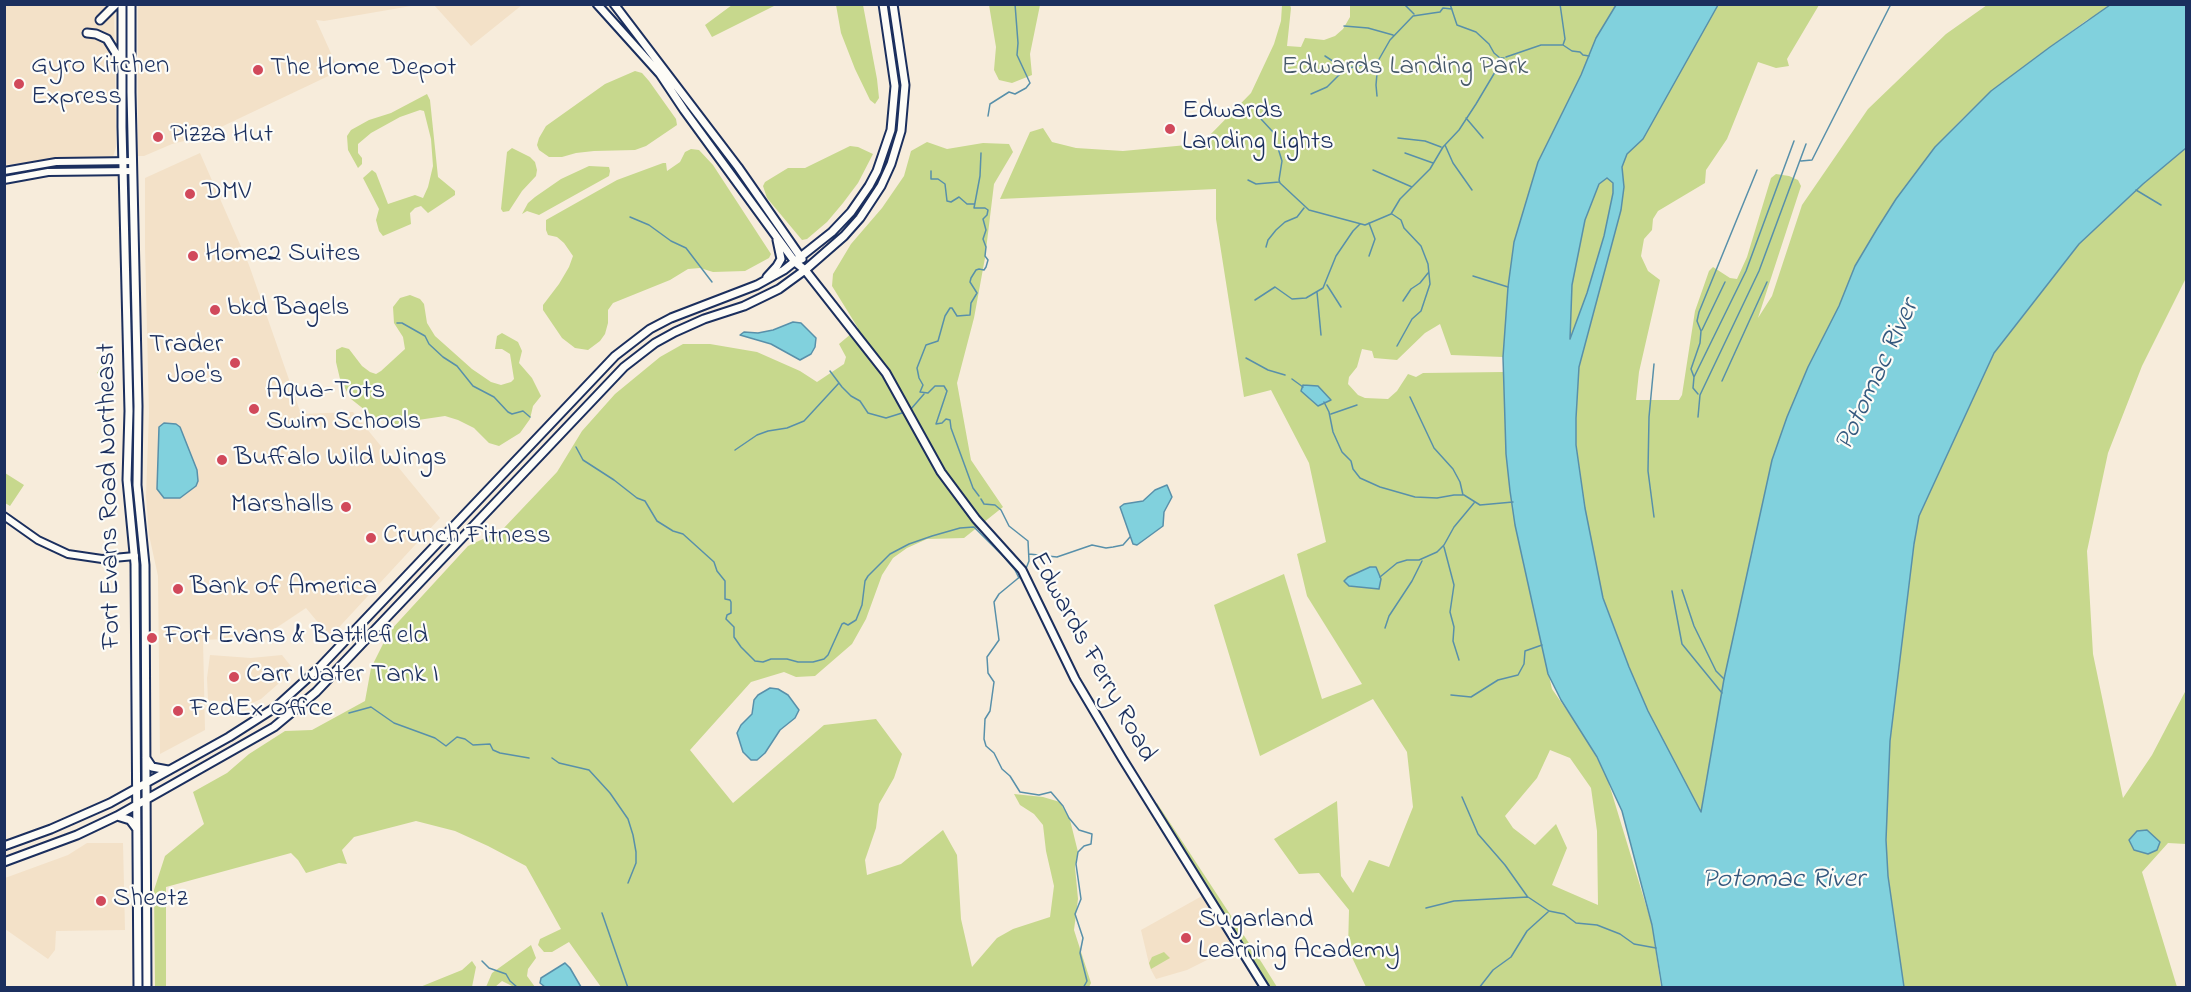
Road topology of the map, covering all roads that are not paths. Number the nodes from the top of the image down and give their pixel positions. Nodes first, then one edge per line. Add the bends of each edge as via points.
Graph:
1 (116, 4) edge
2 (122, 4) edge
3 (131, 4) edge
4 (597, 4) edge
5 (614, 4) edge
6 (883, 4) edge
7 (892, 4) edge
8 (100, 20) dead end
9 (87, 33) dead end
10 (121, 61) junction
11 (123, 161) junction
12 (133, 161) junction
13 (4, 171) edge
14 (124, 171) junction
15 (133, 171) junction
16 (4, 180) edge
17 (772, 229) junction
18 (798, 260) junction
19 (806, 270) junction
20 (763, 282) junction
21 (4, 516) edge
22 (135, 556) junction
23 (146, 758) junction
24 (170, 770) junction
25 (146, 784) junction
26 (137, 789) junction
27 (146, 801) junction
28 (136, 806) junction
29 (117, 816) junction
30 (137, 830) junction
31 (4, 846) edge
32 (4, 862) edge
33 (137, 922) junction
34 (147, 972) junction
35 (138, 987) edge
36 (147, 987) edge
37 (1265, 987) edge

1 - 8 main road
2 - 10 main road, Fort Evans Road Northeast
3 - 12 main road, Fort Evans Road Northeast
4 - 17 main road via 660,74
5 - 18 main road via 738,167
6 - 18 main road via 895,86 888,143 877,171 856,205
7 - 19 main road via 905,85 898,144 886,175 860,218
9 - 10 main road via 107,39
10 - 11 main road, Fort Evans Road Northeast
11 - 12 street
11 - 13 street via 56,162
11 - 14 main road, Fort Evans Road Northeast
12 - 15 main road, Fort Evans Road Northeast
14 - 15 street
14 - 16 street via 48,172
14 - 22 main road, Fort Evans Road Northeast via 127,480
15 - 23 main road, Fort Evans Road Northeast via 137,485 145,565
17 - 18 main road
17 - 20 main road via 781,259
18 - 19 main road, Edwards Ferry Road
18 - 20 main road
19 - 27 main road via 765,297 675,332 634,358 305,703 255,740
19 - 37 main road, Edwards Ferry Road via 886,373 953,490 1024,572 1075,679
20 - 24 main road via 681,313 632,342 595,376 298,689 250,724
21 - 22 street via 38,540 69,554 102,559
22 - 26 main road, Fort Evans Road Northeast
23 - 24 main road via 152,767
23 - 25 main road, Fort Evans Road Northeast
24 - 25 main road
25 - 26 main road
25 - 27 main road, Fort Evans Road Northeast
26 - 28 main road, Fort Evans Road Northeast
26 - 31 main road via 75,819
27 - 28 main road
27 - 34 main road, Fort Evans Road Northeast
28 - 29 main road
28 - 30 main road, Fort Evans Road Northeast
29 - 30 main road via 130,820
29 - 32 main road
30 - 33 main road, Fort Evans Road Northeast
33 - 34 main road via 142,927
33 - 35 main road, Fort Evans Road Northeast
34 - 36 main road, Fort Evans Road Northeast

